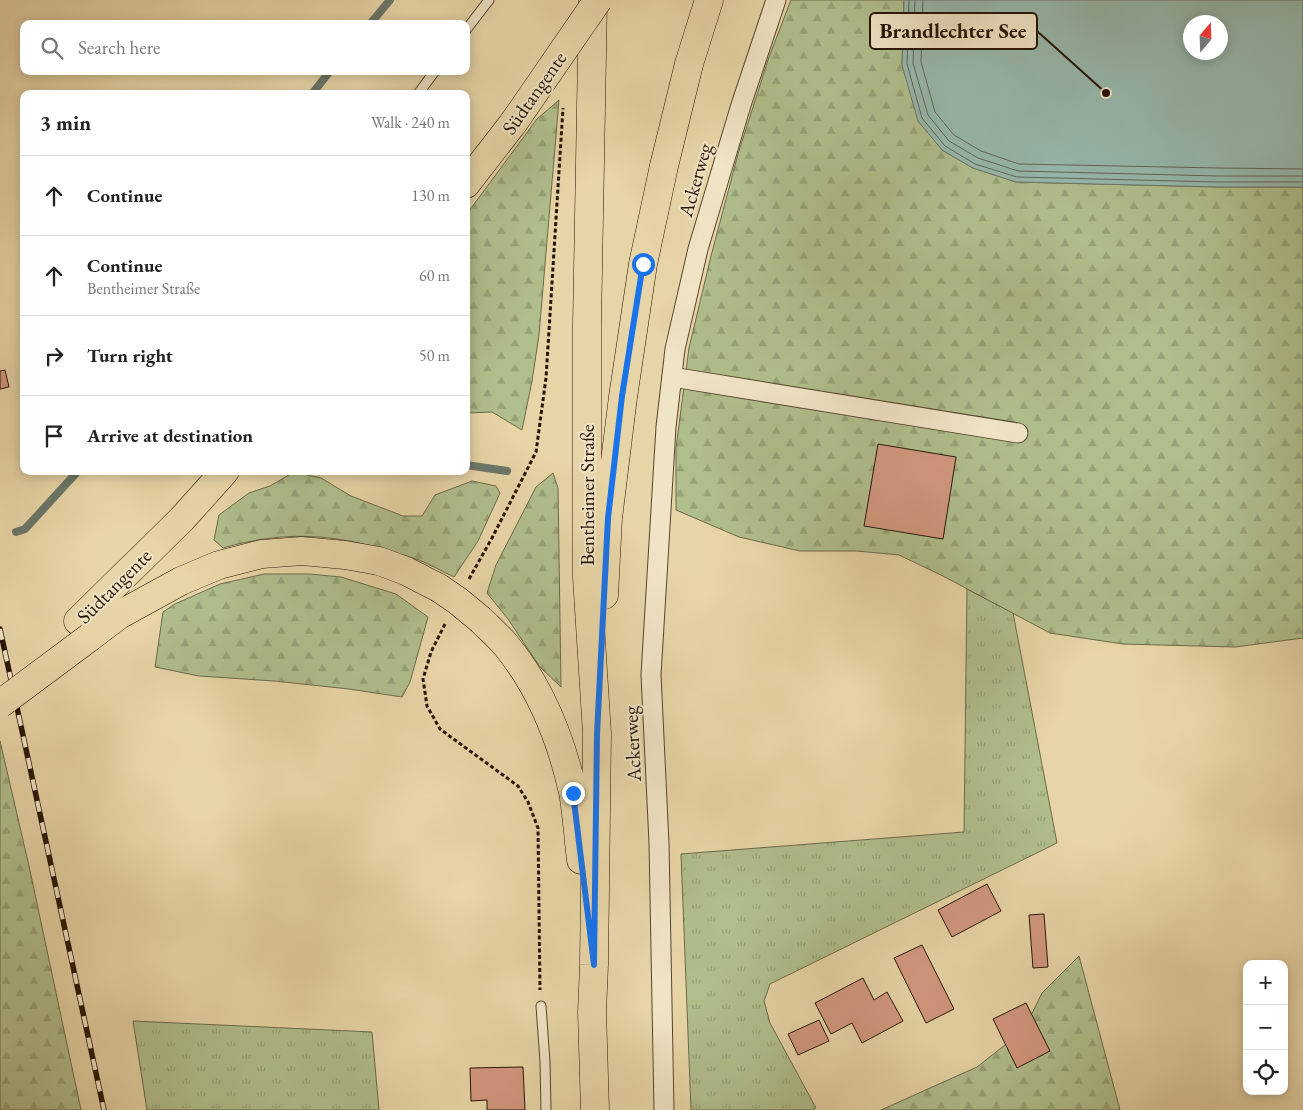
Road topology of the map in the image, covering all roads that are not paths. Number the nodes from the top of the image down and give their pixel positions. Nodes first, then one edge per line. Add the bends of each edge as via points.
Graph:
1 (489, 0) edge
2 (592, 0) edge
3 (598, 0) edge
4 (709, 0) edge
5 (776, 0) edge
6 (470, 25) edge
7 (432, 75) edge
8 (421, 90) edge
9 (470, 179) edge
10 (672, 377) junction
11 (1018, 433) dead end
12 (221, 475) edge
13 (84, 629) junction
14 (0, 699) edge
15 (0, 704) edge
16 (597, 734) junction
17 (594, 965) junction
18 (541, 1006) road end
19 (546, 1110) edge
20 (595, 1110) edge
21 (664, 1110) edge

1 - 6 lane
2 - 16 main road, Bentheimer Straße via 586,577
3 - 9 main road, Südtangente, bridge via 514,122
4 - 16 main road via 689,64 664,166 643,264 622,396 608,518
5 - 10 street, Ackerweg via 698,249
7 - 8 lane
10 - 11 street
10 - 21 street, Ackerweg via 651,675 659,844
12 - 13 main road, Südtangente
13 - 14 main road, Südtangente
13 - 15 main road, bridge
13 - 17 main road, bridge via 219,565 262,554 302,551 379,562 406,571 458,601 505,645 523,670 540,696 559,742 573,793
16 - 17 main road, Bentheimer Straße
17 - 20 main road, Bentheimer Straße
18 - 19 lane

